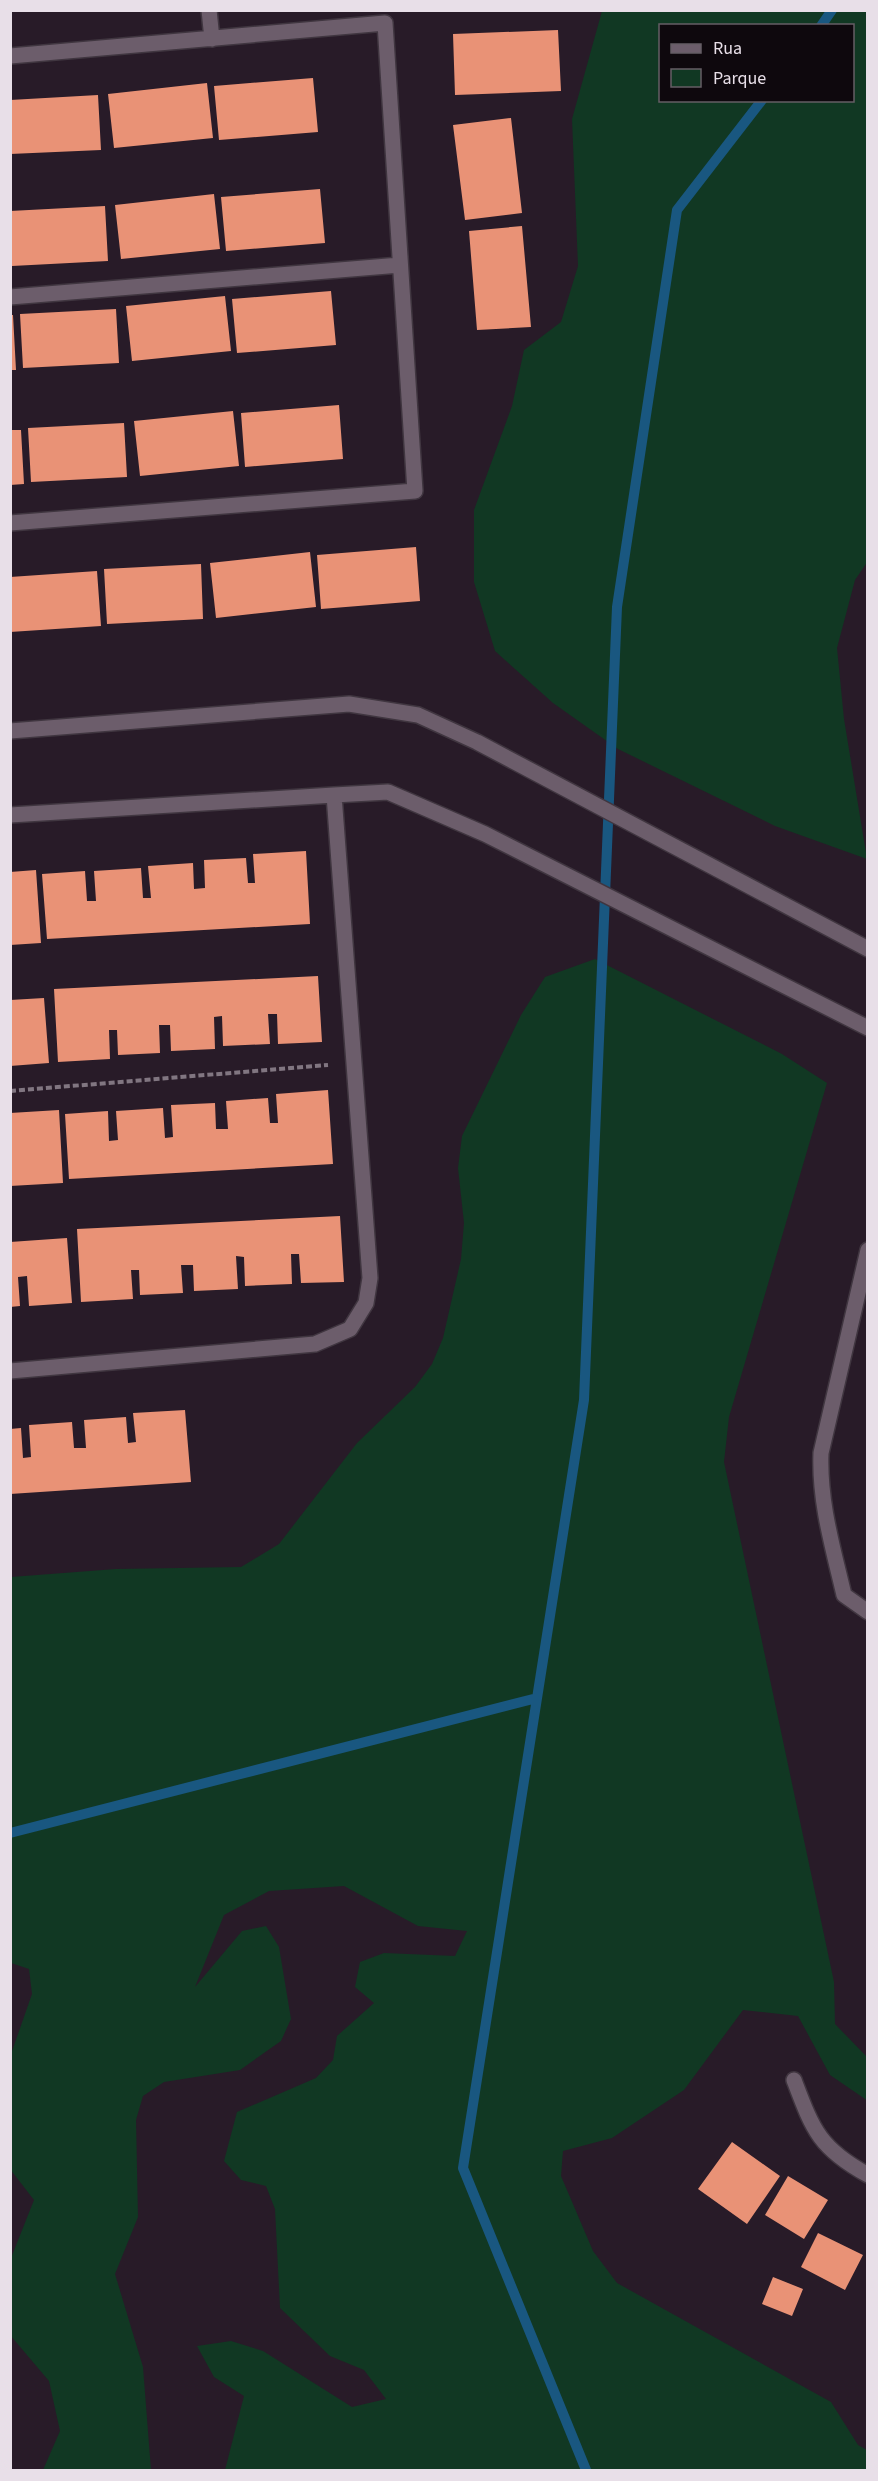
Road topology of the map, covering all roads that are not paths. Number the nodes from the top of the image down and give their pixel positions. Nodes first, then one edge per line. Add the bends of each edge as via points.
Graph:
1 (209, 10) edge
2 (212, 39) junction
3 (10, 56) edge
4 (400, 265) junction
5 (10, 297) edge
6 (10, 523) edge
7 (10, 731) edge
8 (334, 795) junction
9 (10, 815) edge
10 (867, 949) edge
11 (867, 1028) edge
12 (867, 1250) edge
13 (10, 1371) edge
14 (867, 1612) edge
15 (794, 2080) dead end
16 (867, 2175) edge

1 - 2 street
2 - 3 street
2 - 4 street via 385,23
4 - 5 street
4 - 6 street via 416,490
7 - 10 street via 349,704 418,715 477,742
8 - 9 street
8 - 11 street via 388,792 485,834
8 - 13 street via 370,1278 366,1303 350,1329 315,1344
12 - 14 street via 821,1453 820,1478 844,1595
15 - 16 street via 819,2139

